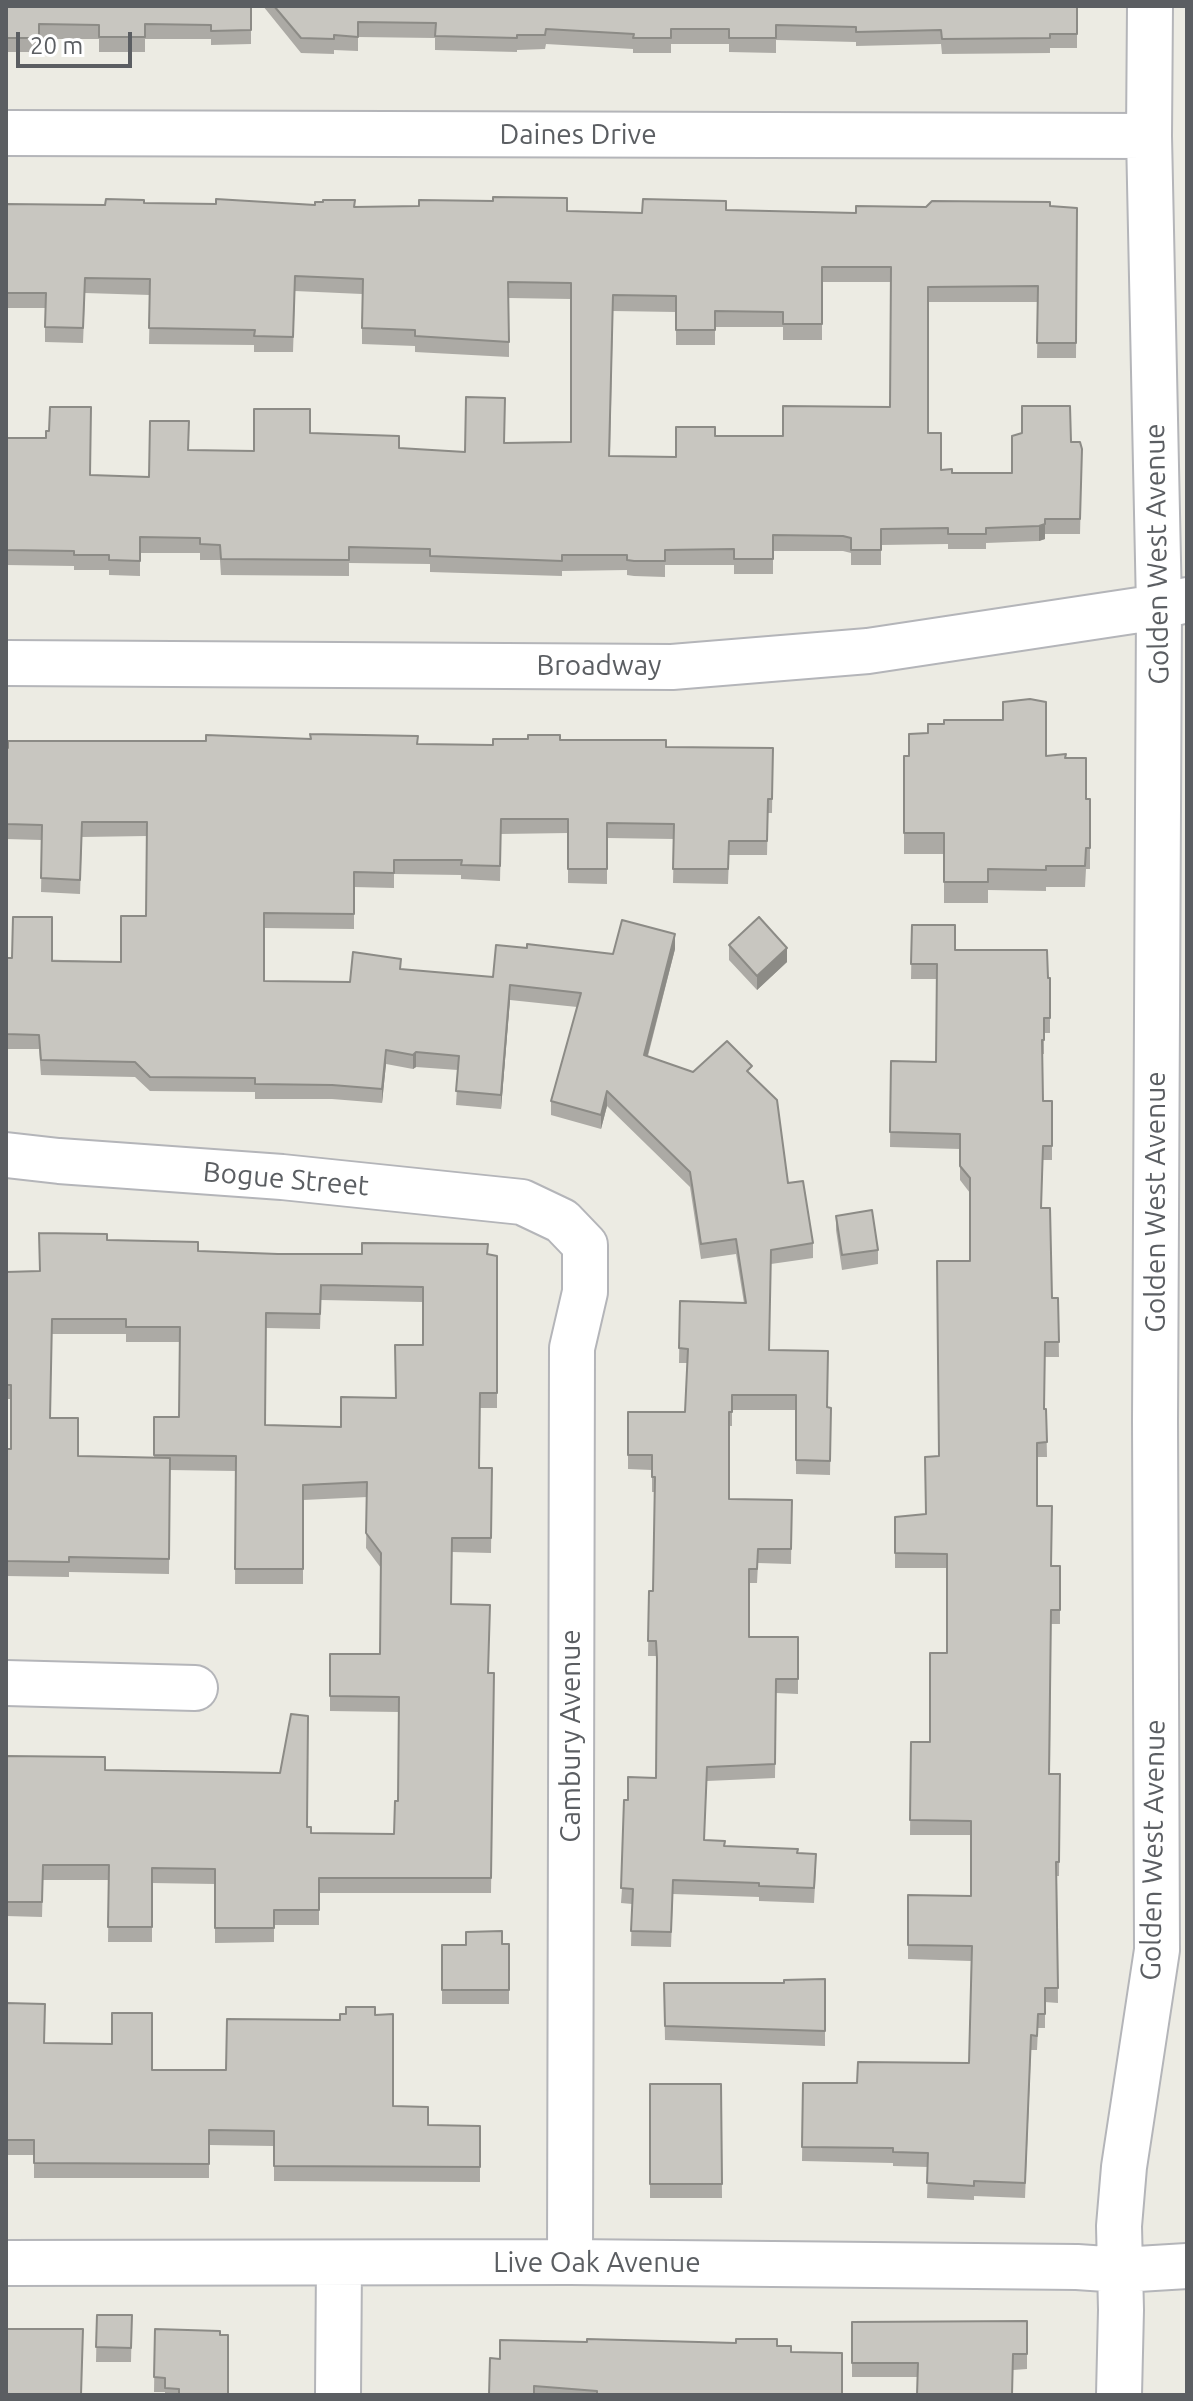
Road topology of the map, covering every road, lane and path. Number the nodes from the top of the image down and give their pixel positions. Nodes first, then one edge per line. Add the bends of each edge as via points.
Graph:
1 (1150, 6) edge
2 (6, 133) edge
3 (1149, 136) junction
4 (1173, 604) edge
5 (6, 663) edge
6 (6, 1155) edge
7 (562, 1221) joint
8 (1171, 1420) edge
9 (6, 1683) edge
10 (195, 1688) dead end
11 (570, 2262) junction
12 (6, 2263) edge
13 (339, 2263) junction
14 (1187, 2266) edge
15 (1121, 2270) junction
16 (338, 2395) edge
17 (1119, 2395) edge

1 - 3 street, Golden West Avenue
2 - 3 street, Daines Drive
3 - 4 street, Golden West Avenue
4 - 5 street, Broadway via 868,651 672,667
4 - 8 street, Golden West Avenue
6 - 7 street, Bogue Street via 522,1202
7 - 11 street, Cambury Avenue via 585,1245 585,1292 572,1348
8 - 15 street, Golden West Avenue via 1157,1950 1124,2167
9 - 10 street
11 - 13 street, Live Oak Avenue
11 - 15 street, Live Oak Avenue
12 - 13 street, Live Oak Avenue
13 - 16 street
14 - 15 street, Live Oak Avenue
15 - 17 street, Golden West Avenue

